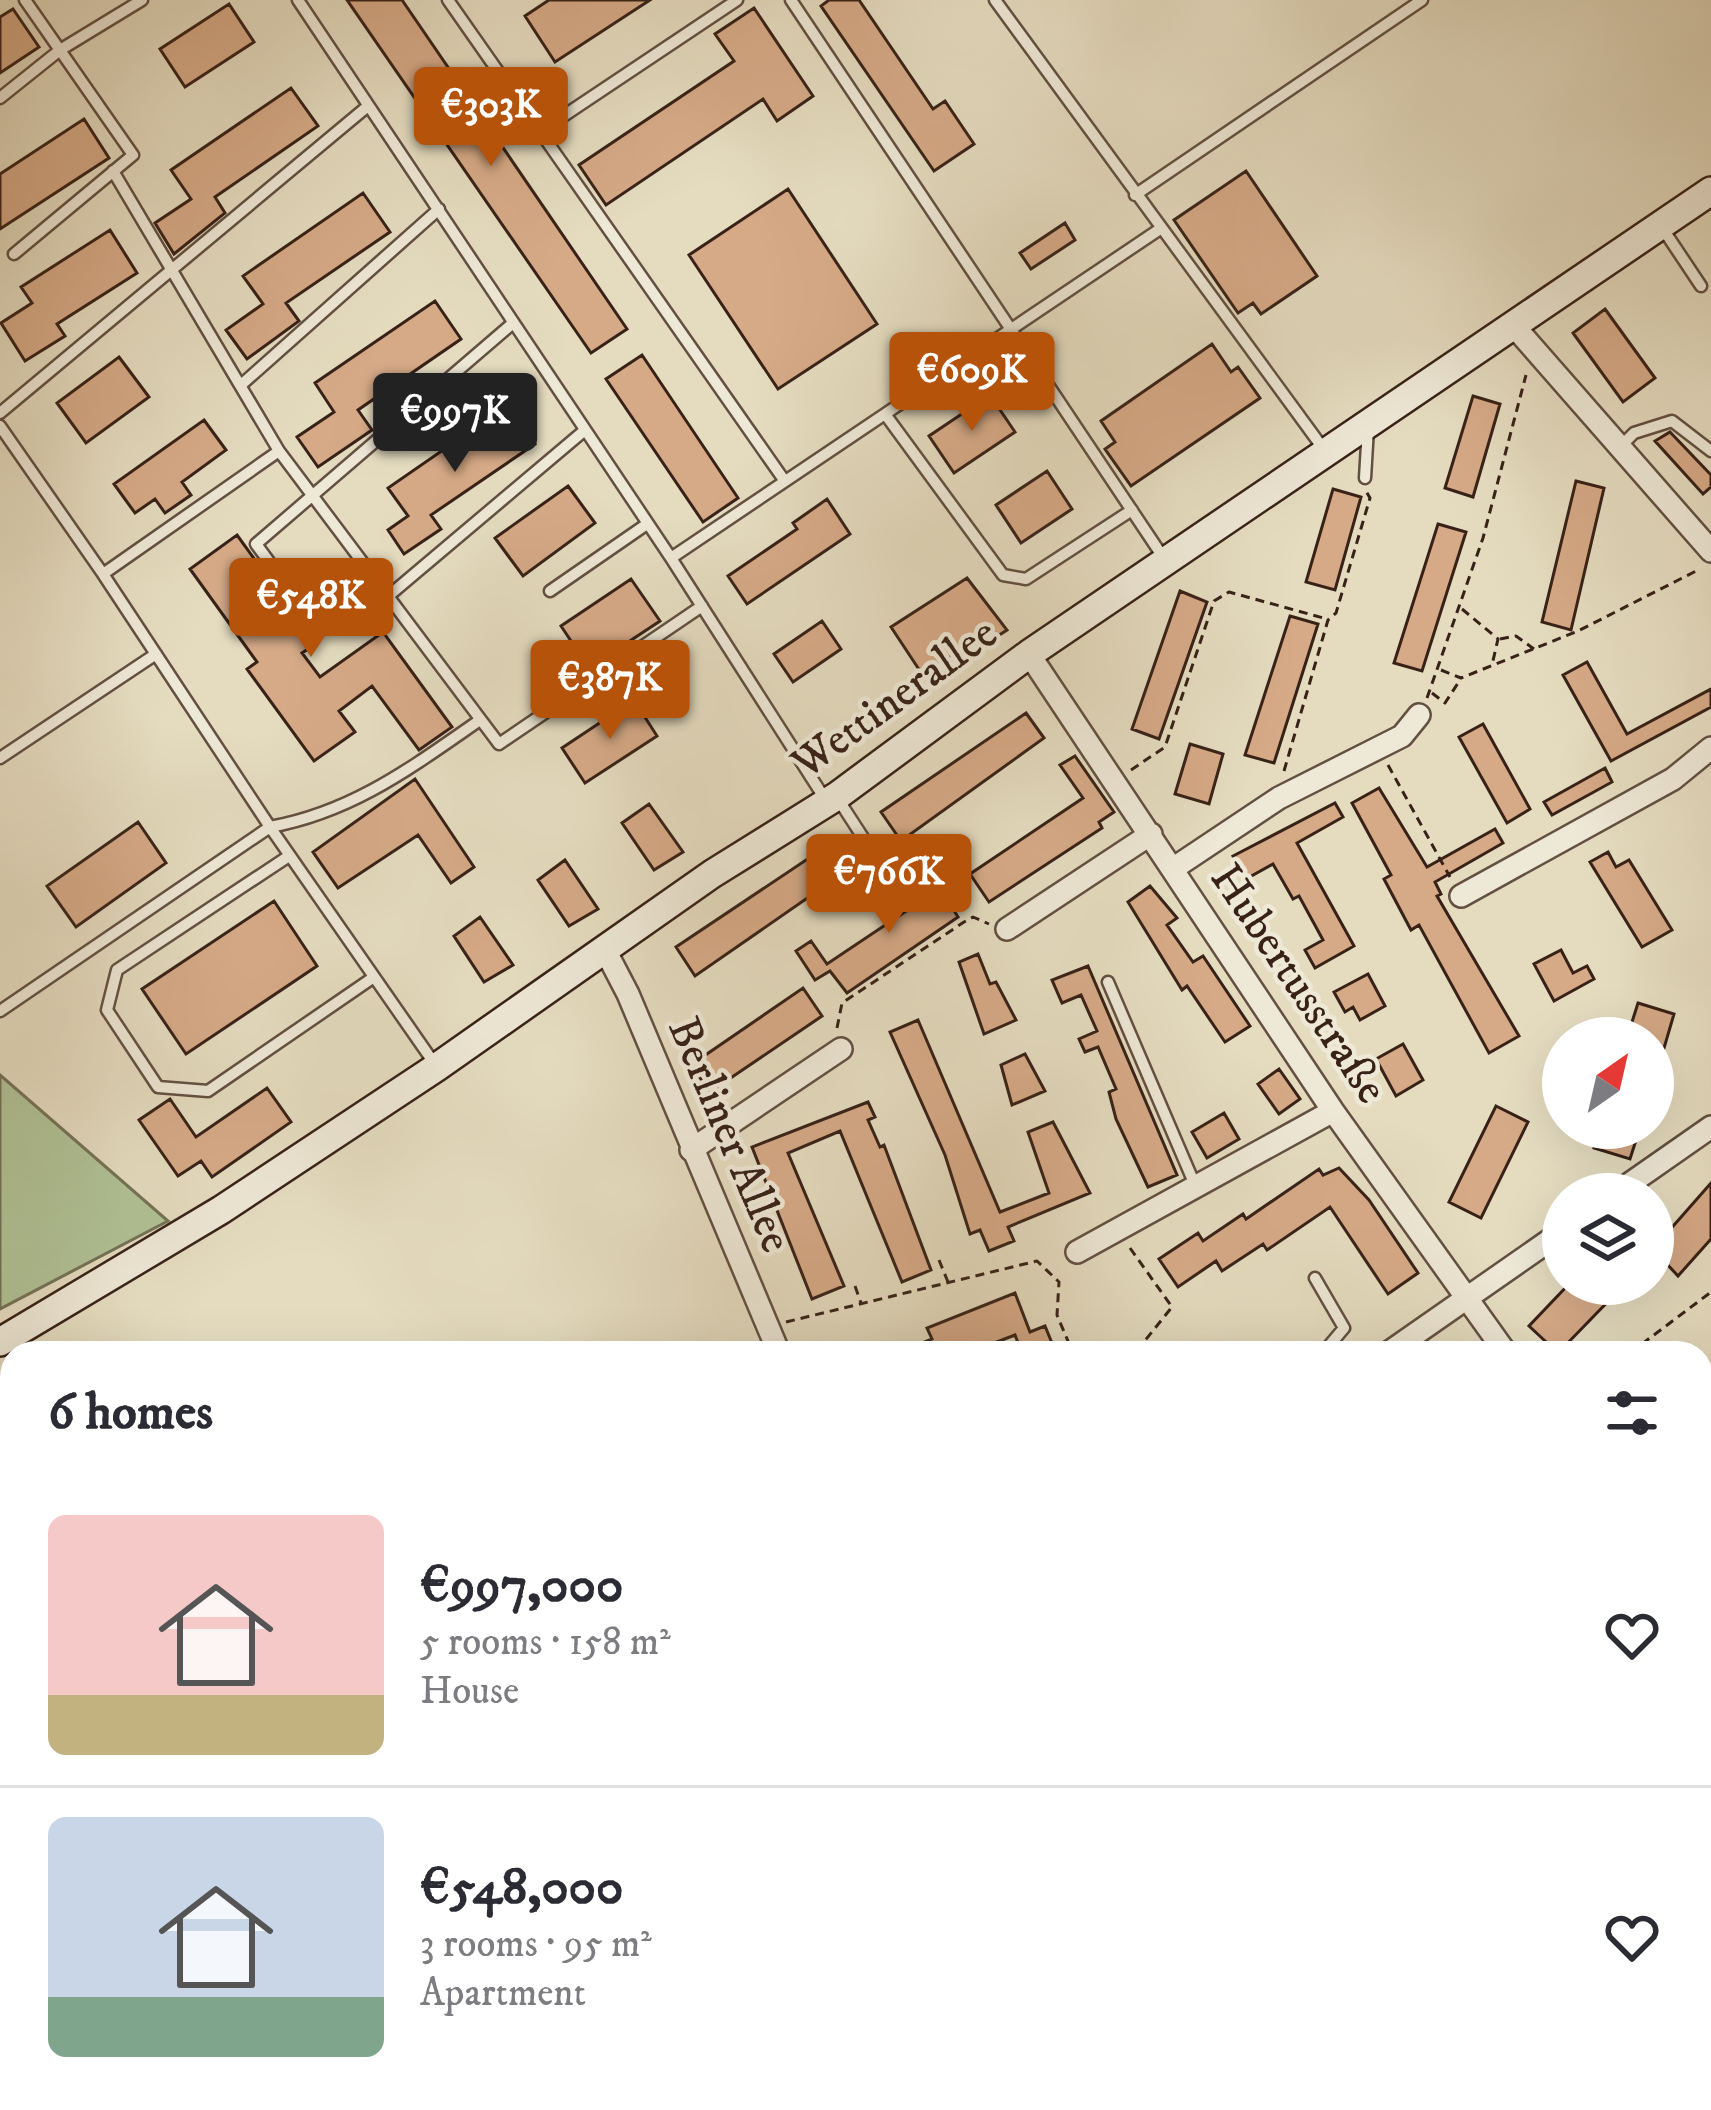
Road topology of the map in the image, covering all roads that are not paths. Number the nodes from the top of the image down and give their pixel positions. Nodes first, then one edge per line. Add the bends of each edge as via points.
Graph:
1 (25, 0) edge
2 (142, 0) edge
3 (298, 0) edge
4 (448, 0) edge
5 (737, 0) edge
6 (791, 0) edge
7 (995, 0) edge
8 (1422, 0) edge
9 (60, 50) junction
10 (0, 98) edge
11 (368, 106) junction
12 (538, 133) junction
13 (113, 171) junction
14 (1711, 191) edge
15 (1136, 195) junction
16 (439, 209) junction
17 (1660, 226) junction
18 (1160, 229) junction
19 (14, 254) dead end
20 (170, 272) junction
21 (1701, 286) dead end
22 (513, 323) junction
23 (1513, 325) junction
24 (1012, 331) junction
25 (241, 386) junction
26 (0, 413) edge
27 (885, 414) junction
28 (1368, 425) junction
29 (0, 426) edge
30 (585, 430) junction
31 (1618, 448) junction
32 (278, 451) junction
33 (1711, 452) edge
34 (1327, 453) junction
35 (1365, 478) road end
36 (784, 480) junction
37 (307, 496) junction
38 (1132, 510) junction
39 (647, 524) junction
40 (671, 558) junction
41 (1709, 558) edge
42 (1167, 563) junction
43 (104, 574) junction
44 (550, 591) dead end
45 (386, 598) junction
46 (702, 606) junction
47 (156, 654) junction
48 (1029, 654) junction
49 (1419, 715) road end
50 (481, 720) junction
51 (1711, 748) edge
52 (0, 758) edge
53 (832, 799) junction
54 (270, 827) junction
55 (1151, 834) junction
56 (873, 853) dead end
57 (289, 856) junction
58 (1174, 868) junction
59 (1461, 896) road end
60 (1007, 929) road end
61 (604, 948) junction
62 (374, 977) junction
63 (1108, 982) dead end
64 (0, 1011) edge
65 (842, 1049) road end
66 (437, 1067) junction
67 (1333, 1111) junction
68 (1711, 1127) edge
69 (691, 1150) junction
70 (1646, 1173) edge
71 (1197, 1188) junction
72 (1542, 1246) edge
73 (1077, 1252) dead end
74 (1315, 1277) dead end
75 (1468, 1297) junction
76 (2, 1341) edge
77 (773, 1341) edge
78 (1333, 1341) edge
79 (1405, 1341) edge
80 (1498, 1341) edge

1 - 9 lane
2 - 9 lane
3 - 11 lane
4 - 12 lane
5 - 12 lane
6 - 24 lane
7 - 15 lane
8 - 15 lane
9 - 10 lane
9 - 13 lane via 133,154
11 - 16 lane
11 - 20 lane
12 - 36 lane
13 - 19 lane
13 - 20 lane
14 - 17 street, Wettinerallee
15 - 18 lane
16 - 22 lane
16 - 25 lane
17 - 21 lane
17 - 23 street, Wettinerallee
18 - 24 lane
18 - 34 lane
20 - 25 lane
20 - 26 lane
22 - 30 lane
22 - 37 lane
23 - 28 street, Wettinerallee
23 - 31 street
24 - 27 lane
24 - 38 lane
25 - 32 lane
27 - 36 lane
27 - 38 lane via 1003,575 1025,579
28 - 34 street, Wettinerallee
28 - 35 lane
29 - 43 lane
30 - 39 lane
30 - 45 lane
31 - 33 lane via 1634,433 1672,421
31 - 41 street
32 - 37 lane
32 - 43 lane
34 - 42 street, Wettinerallee
36 - 40 lane
37 - 45 lane
37 - 45 lane via 256,544 304,609
38 - 42 lane
39 - 40 lane
39 - 44 lane
40 - 46 lane
42 - 48 street, Wettinerallee
43 - 47 lane
45 - 50 lane
46 - 50 lane via 499,744
46 - 53 lane
47 - 52 lane
47 - 54 lane
48 - 53 street, Wettinerallee
48 - 55 street, Hubertusstraße
49 - 58 street via 1413,727 1279,798
50 - 54 lane via 365,798 321,818
51 - 59 street via 1673,779
53 - 56 lane
53 - 61 street, Wettinerallee
54 - 57 lane
54 - 64 lane
55 - 58 street, Hubertusstraße
55 - 60 street
57 - 62 lane
57 - 62 lane via 117,970 107,1010 158,1087 208,1091
58 - 67 street, Hubertusstraße
61 - 66 street, Wettinerallee
61 - 69 street, Berliner Allee
62 - 66 lane
63 - 71 lane
65 - 69 street
66 - 76 street, Wettinerallee
67 - 71 street
67 - 75 street, Hubertusstraße
68 - 70 street
69 - 77 street, Berliner Allee
71 - 73 street
72 - 75 street
74 - 78 lane via 1344,1328
75 - 79 street
75 - 80 street, Hubertusstraße

